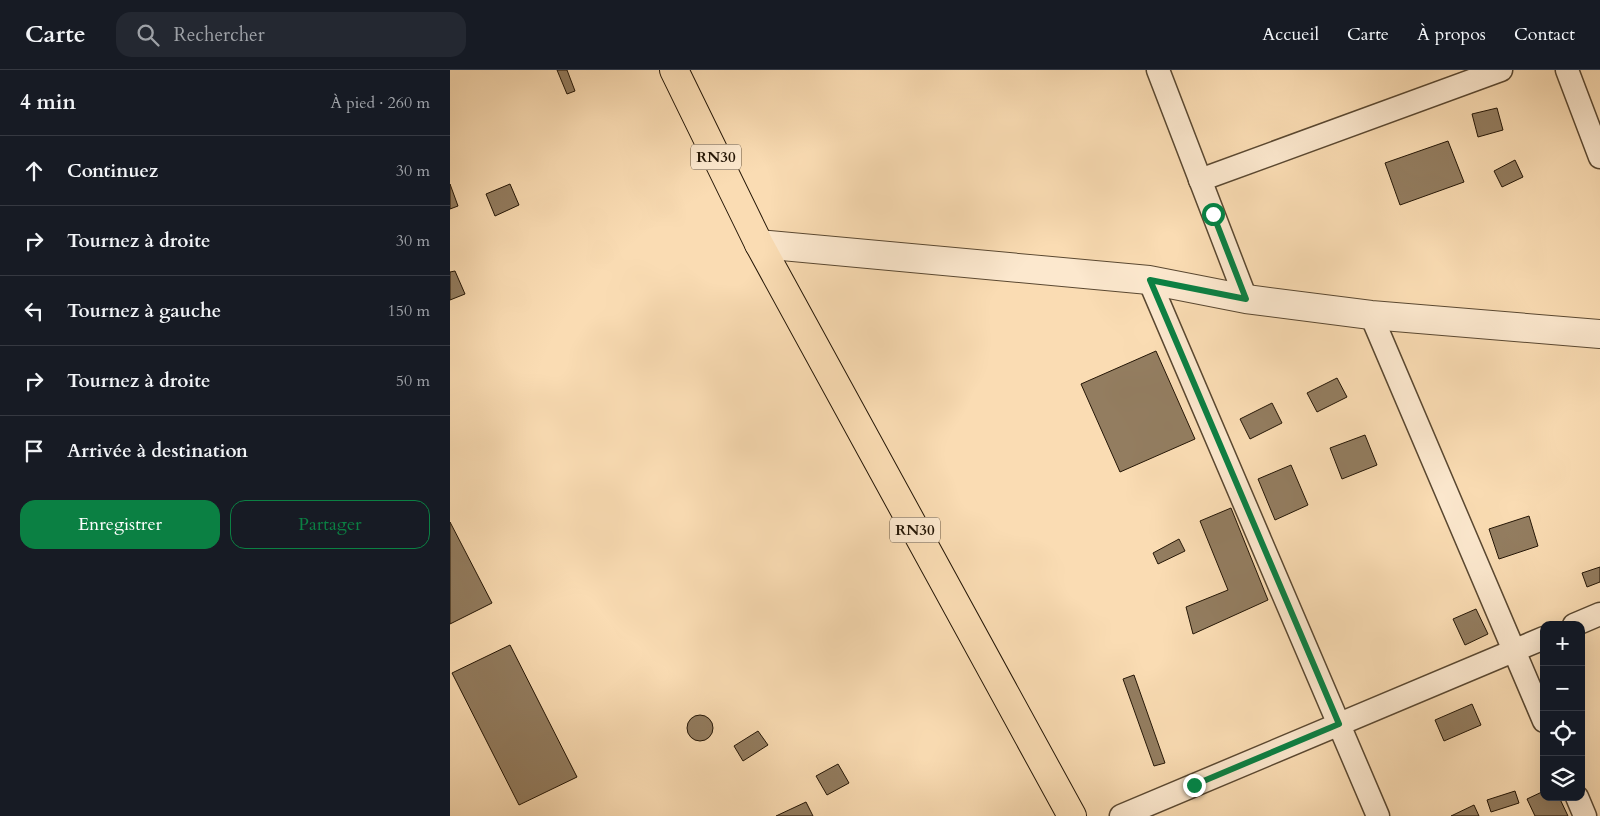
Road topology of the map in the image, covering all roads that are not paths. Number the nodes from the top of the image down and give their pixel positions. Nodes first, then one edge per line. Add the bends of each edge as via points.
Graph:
1 (674, 70) edge
2 (1158, 70) edge
3 (1501, 70) edge
4 (1567, 70) edge
5 (1600, 157) edge
6 (1200, 180) junction
7 (759, 244) junction
8 (1150, 280) junction
9 (1246, 299) junction
10 (1370, 315) junction
11 (1600, 334) edge
12 (1600, 614) edge
13 (1583, 621) edge
14 (1540, 640) edge
15 (1514, 650) junction
16 (1540, 711) edge
17 (1339, 724) junction
18 (1578, 801) edge
19 (1072, 816) edge
20 (1121, 816) edge
21 (1378, 816) edge
22 (1584, 816) edge

1 - 7 main road, RN30
2 - 6 street
3 - 6 street
4 - 5 street
6 - 9 street
7 - 8 street
7 - 19 main road, RN30
8 - 9 street
8 - 17 street
9 - 10 street
10 - 11 street
10 - 15 street
12 - 13 street
14 - 15 street
15 - 16 street
15 - 17 street
17 - 20 street
17 - 21 street
18 - 22 street

